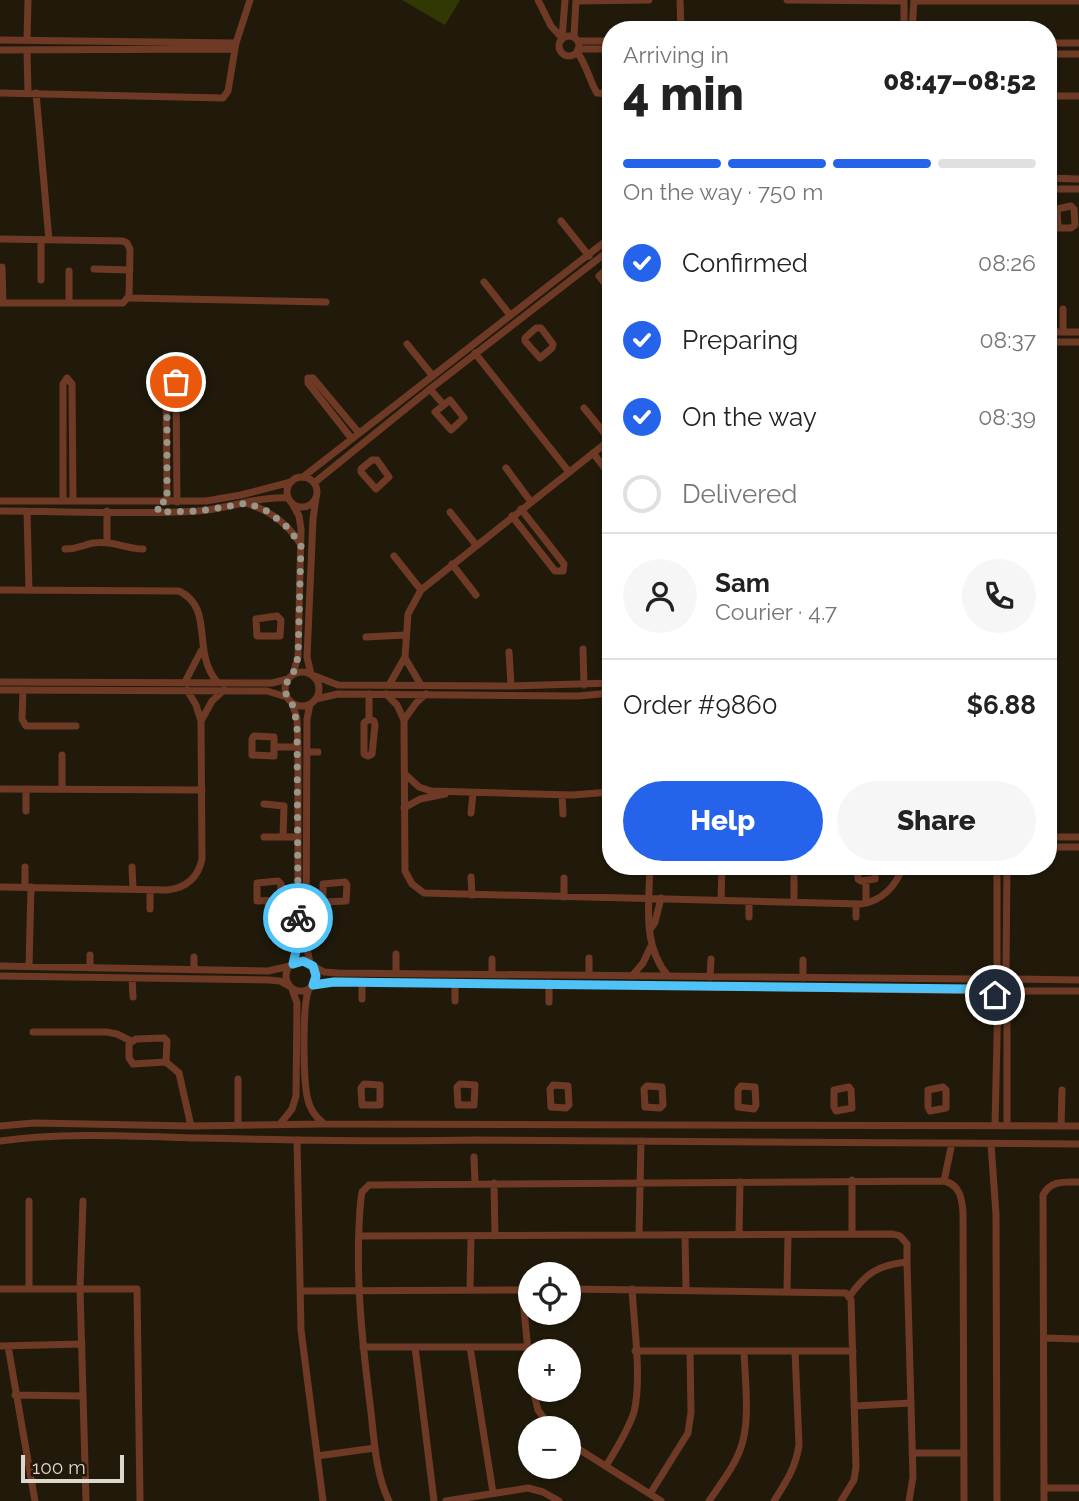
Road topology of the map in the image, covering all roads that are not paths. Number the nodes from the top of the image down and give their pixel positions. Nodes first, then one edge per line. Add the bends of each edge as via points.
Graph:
1 (28, 0) edge
2 (250, 0) edge
3 (538, 0) edge
4 (565, 0) edge
5 (649, 0) edge
6 (680, 0) edge
7 (787, 0) edge
8 (823, 0) edge
9 (864, 0) edge
10 (914, 0) edge
11 (954, 0) edge
12 (576, 1) edge
13 (904, 1) edge
14 (1079, 1) edge
15 (681, 21) edge
16 (904, 21) edge
17 (913, 21) edge
18 (562, 38) junction
19 (0, 40) edge
20 (27, 40) junction
21 (602, 42) edge
22 (1057, 43) edge
23 (1079, 43) edge
24 (577, 45) junction
25 (235, 46) junction
26 (602, 49) edge
27 (0, 50) edge
28 (27, 51) junction
29 (1057, 54) edge
30 (1079, 54) edge
31 (0, 93) edge
32 (32, 93) junction
33 (602, 94) edge
34 (1057, 96) edge
35 (1079, 96) edge
36 (1057, 178) edge
37 (1079, 179) edge
38 (1057, 189) edge
39 (1067, 189) junction
40 (1079, 189) edge
41 (1066, 206) dead end
42 (561, 221) dead end
43 (0, 239) edge
44 (45, 240) junction
45 (602, 244) edge
46 (588, 254) junction
47 (602, 255) edge
48 (596, 260) junction
49 (602, 264) edge
50 (2, 267) dead end
51 (94, 269) dead end
52 (130, 270) junction
53 (69, 271) dead end
54 (41, 280) dead end
55 (484, 282) dead end
56 (129, 298) junction
57 (326, 302) dead end
58 (1, 303) edge
59 (69, 303) junction
60 (1063, 309) dead end
61 (510, 315) junction
62 (521, 319) junction
63 (532, 332) dead end
64 (1057, 332) edge
65 (1063, 332) junction
66 (1079, 332) edge
67 (1057, 341) edge
68 (1079, 342) edge
69 (407, 344) dead end
70 (475, 353) junction
71 (432, 375) junction
72 (430, 389) junction
73 (443, 404) dead end
74 (167, 408) junction
75 (177, 408) junction
76 (584, 408) dead end
77 (63, 411) junction
78 (72, 411) junction
79 (602, 429) edge
80 (359, 433) junction
81 (352, 439) junction
82 (602, 446) edge
83 (355, 449) junction
84 (593, 453) junction
85 (367, 464) dead end
86 (602, 464) edge
87 (506, 468) dead end
88 (569, 472) junction
89 (303, 477) junction
90 (291, 482) junction
91 (314, 483) junction
92 (316, 498) junction
93 (290, 500) junction
94 (0, 501) edge
95 (63, 501) junction
96 (74, 501) junction
97 (158, 502) junction
98 (167, 502) junction
99 (177, 502) junction
100 (531, 502) junction
101 (248, 503) junction
102 (521, 509) junction
103 (0, 511) edge
104 (27, 511) junction
105 (107, 511) junction
106 (158, 512) junction
107 (450, 512) dead end
108 (512, 516) junction
109 (107, 543) junction
110 (301, 545) junction
111 (476, 545) junction
112 (551, 547) junction
113 (65, 549) dead end
114 (143, 550) dead end
115 (542, 554) junction
116 (394, 555) dead end
117 (452, 564) junction
118 (0, 590) edge
119 (29, 590) junction
120 (421, 590) junction
121 (476, 595) dead end
122 (299, 627) junction
123 (281, 628) dead end
124 (405, 635) junction
125 (366, 637) dead end
126 (202, 647) junction
127 (583, 649) dead end
128 (509, 652) dead end
129 (405, 657) junction
130 (313, 675) junction
131 (291, 676) junction
132 (0, 682) edge
133 (217, 682) junction
134 (602, 684) edge
135 (389, 685) junction
136 (421, 685) junction
137 (584, 685) junction
138 (186, 686) junction
139 (511, 686) junction
140 (264, 687) junction
141 (338, 689) junction
142 (0, 690) edge
143 (23, 690) junction
144 (224, 690) junction
145 (369, 694) junction
146 (386, 694) junction
147 (427, 694) junction
148 (602, 694) edge
149 (290, 700) junction
150 (313, 702) junction
151 (369, 719) dead end
152 (404, 720) junction
153 (201, 721) junction
154 (76, 726) dead end
155 (275, 747) dead end
156 (298, 747) junction
157 (307, 752) junction
158 (318, 752) dead end
159 (62, 755) dead end
160 (404, 774) junction
161 (0, 789) edge
162 (26, 789) junction
163 (62, 789) junction
164 (202, 790) junction
165 (448, 792) junction
166 (473, 793) junction
167 (602, 793) edge
168 (562, 795) junction
169 (264, 804) dead end
170 (404, 808) junction
171 (26, 811) dead end
172 (471, 813) dead end
173 (563, 814) dead end
174 (264, 837) dead end
175 (283, 837) junction
176 (297, 837) junction
177 (1057, 837) edge
178 (1079, 837) edge
179 (1057, 847) edge
180 (1079, 848) edge
181 (25, 867) dead end
182 (132, 867) dead end
183 (650, 875) edge
184 (722, 875) edge
185 (794, 875) edge
186 (858, 875) edge
187 (875, 875) edge
188 (899, 875) edge
189 (997, 875) edge
190 (1007, 875) edge
191 (471, 877) dead end
192 (564, 878) dead end
193 (866, 881) junction
194 (0, 887) edge
195 (28, 887) junction
196 (133, 889) junction
197 (297, 889) junction
198 (150, 890) junction
199 (281, 891) dead end
200 (306, 892) junction
201 (321, 892) dead end
202 (472, 895) junction
203 (564, 897) junction
204 (649, 898) junction
205 (661, 898) junction
206 (721, 900) junction
207 (749, 901) junction
208 (794, 902) junction
209 (866, 903) junction
210 (856, 904) junction
211 (150, 909) dead end
212 (748, 917) dead end
213 (856, 917) dead end
214 (651, 928) junction
215 (651, 947) junction
216 (396, 954) dead end
217 (90, 955) dead end
218 (194, 957) dead end
219 (589, 958) dead end
220 (492, 959) dead end
221 (711, 959) dead end
222 (803, 960) dead end
223 (291, 965) junction
224 (311, 965) junction
225 (0, 966) edge
226 (29, 966) junction
227 (90, 968) junction
228 (194, 970) junction
229 (1002, 970) junction
230 (396, 974) junction
231 (492, 974) junction
232 (520, 975) junction
233 (589, 975) junction
234 (989, 975) junction
235 (0, 976) edge
236 (632, 976) junction
237 (668, 976) junction
238 (334, 977) junction
239 (710, 977) junction
240 (132, 978) junction
241 (803, 978) junction
242 (1014, 979) junction
243 (1079, 980) edge
244 (362, 982) junction
245 (767, 982) junction
246 (455, 983) junction
247 (549, 983) junction
248 (520, 984) junction
249 (291, 987) junction
250 (311, 987) junction
251 (989, 990) junction
252 (1079, 990) edge
253 (1009, 993) junction
254 (998, 996) junction
255 (132, 997) dead end
256 (362, 999) dead end
257 (455, 1001) dead end
258 (549, 1002) dead end
259 (33, 1031) dead end
260 (131, 1041) junction
261 (166, 1062) junction
262 (238, 1079) dead end
263 (1062, 1090) dead end
264 (997, 1105) junction
265 (370, 1106) dead end
266 (466, 1106) dead end
267 (1007, 1106) junction
268 (560, 1109) dead end
269 (654, 1109) dead end
270 (747, 1109) dead end
271 (843, 1111) dead end
272 (937, 1111) dead end
273 (238, 1124) junction
274 (280, 1124) junction
275 (323, 1124) junction
276 (371, 1124) junction
277 (466, 1125) junction
278 (560, 1125) junction
279 (654, 1125) junction
280 (748, 1125) junction
281 (843, 1125) junction
282 (995, 1125) junction
283 (1007, 1125) junction
284 (0, 1126) edge
285 (191, 1126) junction
286 (938, 1126) junction
287 (1061, 1126) junction
288 (1079, 1126) edge
289 (297, 1140) junction
290 (0, 1141) edge
291 (641, 1141) junction
292 (952, 1143) junction
293 (991, 1144) junction
294 (1079, 1144) edge
295 (474, 1157) dead end
296 (852, 1181) junction
297 (944, 1181) junction
298 (740, 1182) junction
299 (1079, 1182) edge
300 (494, 1183) junction
301 (640, 1183) junction
302 (475, 1184) junction
303 (29, 1201) dead end
304 (83, 1201) dead end
305 (852, 1234) junction
306 (639, 1235) junction
307 (685, 1235) junction
308 (739, 1235) junction
309 (788, 1235) junction
310 (359, 1236) junction
311 (471, 1236) junction
312 (495, 1236) junction
313 (907, 1262) junction
314 (29, 1289) junction
315 (80, 1289) junction
316 (359, 1289) junction
317 (632, 1289) junction
318 (0, 1290) edge
319 (470, 1290) junction
320 (518, 1290) edge
321 (581, 1290) edge
322 (686, 1290) junction
323 (301, 1291) junction
324 (787, 1291) junction
325 (849, 1297) junction
326 (1044, 1338) junction
327 (1079, 1339) edge
328 (82, 1344) junction
329 (4, 1346) edge
330 (363, 1347) junction
331 (415, 1347) junction
332 (470, 1347) junction
333 (518, 1347) edge
334 (635, 1351) junction
335 (690, 1351) junction
336 (744, 1351) junction
337 (795, 1351) junction
338 (853, 1351) junction
339 (15, 1395) junction
340 (83, 1396) junction
341 (911, 1403) junction
342 (855, 1405) junction
343 (375, 1448) junction
344 (581, 1450) edge
345 (912, 1453) junction
346 (964, 1453) junction
347 (317, 1456) junction
348 (606, 1466) junction
349 (1044, 1488) junction
350 (1079, 1488) edge
351 (493, 1493) junction
352 (650, 1494) junction
353 (35, 1501) edge
354 (86, 1501) edge
355 (140, 1501) edge
356 (323, 1501) edge
357 (389, 1501) edge
358 (435, 1501) edge
359 (446, 1501) edge
360 (559, 1501) edge
361 (661, 1501) edge
362 (709, 1501) edge
363 (774, 1501) edge
364 (841, 1501) edge
365 (909, 1501) edge
366 (964, 1501) edge
367 (997, 1501) edge
368 (1044, 1501) edge

1 - 20 street
2 - 25 street
3 - 18 street
4 - 18 street
5 - 12 street
6 - 15 street
7 - 8 street
8 - 9 street
9 - 13 street
10 - 11 street
10 - 17 street
11 - 14 street
12 - 24 street
13 - 16 street
18 - 24 street via 566,36
18 - 24 street via 558,45 562,54 569,56
19 - 20 street
20 - 25 street
21 - 24 street
22 - 23 street
24 - 26 street
24 - 33 street via 594,89
25 - 28 street
25 - 32 street via 223,98
27 - 28 street
28 - 32 street
29 - 30 street
31 - 32 street
32 - 44 street
34 - 35 street
36 - 37 street
38 - 39 street
39 - 40 street
39 - 41 street
42 - 46 street
43 - 44 street
44 - 52 street via 125,242 130,247
44 - 54 street
45 - 46 street
46 - 48 street
46 - 61 street
47 - 48 street
48 - 49 street
48 - 62 street
50 - 58 street
51 - 52 street
52 - 56 street
53 - 59 street
55 - 61 street
56 - 57 street
56 - 59 street via 121,304
58 - 59 street
60 - 65 street
61 - 71 street
62 - 63 street
62 - 70 street
64 - 65 street
65 - 66 street
67 - 68 street
69 - 71 street
70 - 72 street
70 - 88 street
71 - 80 street
72 - 73 street
72 - 83 street
74 - 75 street
74 - 75 street via 167,380 171,377 176,382
74 - 98 street
75 - 99 street
76 - 79 street
77 - 78 street
77 - 78 street via 63,381 67,378 72,384
77 - 95 street
78 - 96 street
80 - 81 street
80 - 81 street via 322,394
81 - 89 street
82 - 84 street
83 - 85 street
83 - 91 street
84 - 86 street
84 - 88 street
87 - 100 street
88 - 100 street
89 - 90 street
89 - 91 street
90 - 93 street
90 - 99 street via 229,498
91 - 92 street
92 - 93 street via 305,506
92 - 130 street via 307,657
93 - 101 street
93 - 110 street via 300,523
94 - 95 street
95 - 96 street
96 - 97 street
97 - 98 street
97 - 106 street
98 - 99 street
100 - 102 street
101 - 106 street
101 - 110 street via 282,521
102 - 108 street
102 - 112 street
103 - 104 street
104 - 105 street
104 - 119 street
105 - 106 street
105 - 109 street
107 - 111 street
108 - 111 street
108 - 115 street
109 - 113 street
109 - 114 street
110 - 122 street
111 - 117 street
112 - 115 street
112 - 115 street via 564,564 563,571 555,571
116 - 120 street
117 - 120 street
117 - 121 street
118 - 119 street
119 - 126 street via 179,591 197,607
120 - 124 street via 410,607
122 - 123 street
122 - 131 street via 298,657
124 - 125 street
124 - 129 street
126 - 133 street
126 - 138 street
127 - 137 street
128 - 139 street
129 - 135 street
129 - 136 street
130 - 131 street via 304,671
130 - 141 street
130 - 150 street via 320,687
131 - 140 street
131 - 149 street via 285,686
132 - 138 street
133 - 138 street
133 - 140 street
134 - 137 street
135 - 136 street
135 - 141 street
136 - 139 street
137 - 139 street
138 - 143 street
138 - 144 street
138 - 153 street
140 - 144 street
140 - 149 street
141 - 145 street
141 - 150 street
142 - 143 street
143 - 154 street via 26,726
144 - 153 street
145 - 146 street
145 - 151 street
146 - 147 street
146 - 152 street
147 - 148 street
147 - 152 street
149 - 150 street via 303,706
149 - 156 street
150 - 157 street via 307,715
152 - 160 street
153 - 164 street
155 - 156 street
156 - 176 street
157 - 158 street
157 - 200 street
159 - 163 street
160 - 165 street via 423,789
160 - 170 street
161 - 162 street
162 - 163 street
162 - 171 street
163 - 164 street
164 - 198 street via 199,870 178,888
165 - 166 street
165 - 170 street
166 - 168 street
166 - 172 street
167 - 168 street
168 - 173 street
169 - 175 street via 284,806
170 - 202 street via 405,866 412,884 428,894
174 - 175 street
175 - 176 street
176 - 197 street
177 - 178 street
179 - 180 street
181 - 195 street
182 - 196 street
183 - 204 street
184 - 206 street
185 - 208 street
186 - 193 street
187 - 193 street
188 - 209 street via 885,894
189 - 229 street
190 - 229 street
191 - 202 street
192 - 203 street
193 - 209 street
194 - 195 street
195 - 196 street
195 - 226 street
196 - 198 street
197 - 199 street
197 - 223 street via 298,942
198 - 211 street
200 - 201 street
200 - 224 street
202 - 203 street
203 - 204 street
204 - 205 street
204 - 214 street
205 - 206 street
205 - 214 street
206 - 207 street
207 - 208 street
207 - 212 street
208 - 210 street
209 - 210 street
210 - 213 street
214 - 215 street
215 - 236 street
215 - 237 street
216 - 230 street
217 - 227 street
218 - 228 street
219 - 233 street
220 - 231 street
221 - 239 street
222 - 241 street
223 - 224 street via 303,961
223 - 228 street via 273,971
223 - 249 street via 286,976
224 - 238 street
224 - 250 street via 316,976
225 - 226 street
226 - 227 street
227 - 228 street
229 - 234 street
229 - 242 street
230 - 231 street
230 - 238 street
231 - 232 street
232 - 233 street
232 - 248 street
233 - 236 street
234 - 241 street via 971,979
234 - 251 street
235 - 240 street
236 - 237 street
237 - 239 street
238 - 244 street
238 - 250 street
239 - 245 street
240 - 249 street via 269,980
240 - 255 street
241 - 245 street
242 - 243 street
242 - 253 street
244 - 246 street
244 - 256 street
245 - 247 street
245 - 251 street
246 - 248 street
246 - 257 street
247 - 248 street
247 - 258 street
249 - 250 street via 299,991
249 - 274 street via 297,1007 296,1097
250 - 275 street via 305,1004 306,1094
251 - 254 street
252 - 253 street
253 - 254 street
253 - 267 street
254 - 264 street
259 - 260 street via 107,1032
260 - 261 street via 131,1063
260 - 261 street via 166,1039
261 - 285 street via 179,1073
262 - 273 street
263 - 287 street
264 - 267 street
264 - 282 street
265 - 276 street
266 - 277 street
267 - 283 street
268 - 278 street
269 - 279 street
270 - 280 street
271 - 281 street
272 - 286 street
273 - 274 street
273 - 285 street
274 - 275 street
275 - 276 street
276 - 277 street
277 - 278 street
278 - 279 street
279 - 280 street
280 - 281 street
281 - 286 street
282 - 283 street
282 - 286 street
283 - 287 street
284 - 285 street
287 - 288 street
289 - 290 street via 34,1137
289 - 291 street
289 - 323 street
291 - 292 street
291 - 301 street
292 - 293 street
292 - 297 street
293 - 294 street
293 - 367 street via 996,1214
295 - 302 street
296 - 297 street
296 - 298 street
296 - 305 street
297 - 346 street via 956,1188 962,1203
298 - 301 street
298 - 308 street
299 - 326 street via 1050,1185 1043,1195
300 - 301 street
300 - 302 street
300 - 312 street
301 - 306 street
302 - 310 street via 369,1185 362,1192
303 - 314 street
304 - 315 street
305 - 309 street
305 - 313 street via 900,1236 906,1244
306 - 307 street
306 - 312 street
307 - 308 street
307 - 322 street
308 - 309 street
309 - 324 street
310 - 311 street
310 - 316 street
311 - 312 street
311 - 319 street
313 - 325 street via 873,1271
313 - 341 street
314 - 315 street
314 - 318 street
315 - 328 street
315 - 355 street via 137,1289
316 - 319 street
316 - 323 street
316 - 330 street
317 - 321 street
317 - 322 street
317 - 334 street
319 - 320 street
322 - 324 street
323 - 347 street via 302,1343
324 - 325 street via 840,1292
325 - 338 street
326 - 327 street
326 - 349 street
328 - 329 street
328 - 340 street
329 - 339 street
330 - 331 street
330 - 343 street
331 - 332 street
331 - 358 street
332 - 333 street
332 - 351 street
334 - 335 street
334 - 348 street via 635,1406
335 - 336 street
335 - 352 street via 688,1433
336 - 337 street
336 - 362 street via 743,1441
337 - 338 street
337 - 363 street via 799,1445 789,1477
338 - 342 street
339 - 340 street
339 - 353 street
340 - 354 street
341 - 342 street
341 - 345 street
342 - 364 street via 855,1474
343 - 347 street
343 - 357 street
344 - 348 street
345 - 346 street
345 - 365 street
346 - 366 street
347 - 356 street
348 - 352 street
349 - 350 street
349 - 368 street
351 - 359 street
351 - 360 street via 528,1488
352 - 361 street

